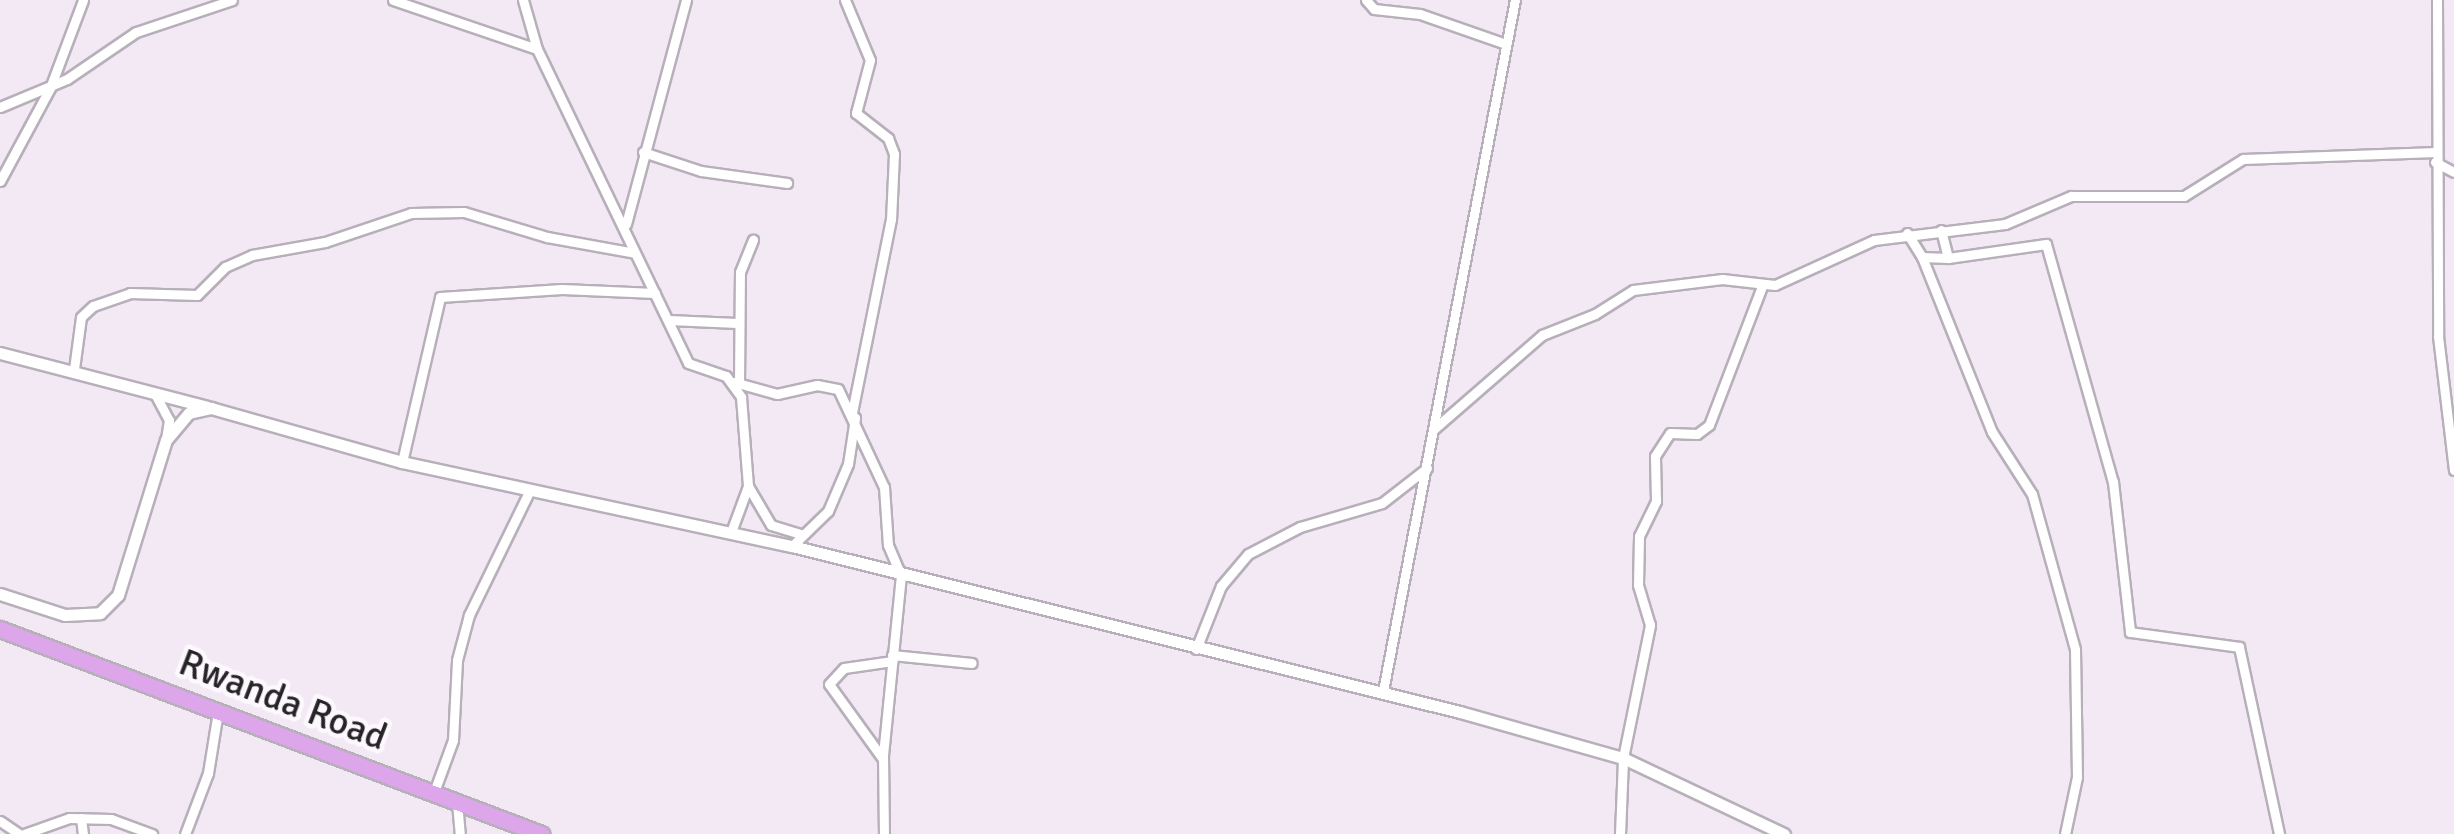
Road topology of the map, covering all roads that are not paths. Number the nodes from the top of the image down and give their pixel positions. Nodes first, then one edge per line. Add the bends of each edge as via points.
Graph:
1 (83, 0) edge
2 (232, 0) edge
3 (393, 0) edge
4 (522, 0) edge
5 (686, 0) edge
6 (845, 0) edge
7 (1366, 0) edge
8 (1515, 0) edge
9 (2437, 0) edge
10 (1506, 44) junction
11 (537, 50) junction
12 (50, 88) junction
13 (0, 107) edge
14 (644, 152) junction
15 (2435, 157) junction
16 (2454, 172) edge
17 (0, 182) edge
18 (787, 183) dead end
19 (1942, 230) junction
20 (626, 232) junction
21 (1907, 233) junction
22 (753, 239) dead end
23 (635, 253) junction
24 (1922, 258) junction
25 (1948, 258) junction
26 (1762, 286) junction
27 (655, 293) junction
28 (669, 320) junction
29 (737, 323) junction
30 (0, 353) edge
31 (74, 369) junction
32 (735, 382) junction
33 (154, 392) junction
34 (211, 408) junction
35 (854, 415) junction
36 (1434, 428) junction
37 (166, 440) junction
38 (402, 462) junction
39 (1428, 467) junction
40 (2454, 470) edge
41 (748, 486) junction
42 (529, 492) junction
43 (731, 532) junction
44 (796, 540) junction
45 (900, 575) junction
46 (0, 594) edge
47 (0, 629) edge
48 (1196, 649) junction
49 (892, 658) junction
50 (972, 664) dead end
51 (1383, 691) junction
52 (218, 711) junction
53 (1623, 758) junction
54 (883, 759) junction
55 (434, 792) junction
56 (456, 802) junction
57 (81, 818) junction
58 (0, 821) edge
59 (21, 834) edge
60 (83, 834) edge
61 (152, 834) edge
62 (185, 834) edge
63 (460, 834) edge
64 (541, 834) edge
65 (884, 834) edge
66 (1620, 834) edge
67 (1784, 834) edge
68 (2065, 834) edge
69 (2280, 834) edge

1 - 12 street
2 - 12 street via 136,32
3 - 11 street
4 - 11 street
5 - 14 street
6 - 35 street via 870,60 856,113 888,138 894,154 891,219
7 - 10 street via 1374,10 1420,14
8 - 10 street
9 - 15 street
10 - 36 street
11 - 20 street
12 - 13 street
12 - 17 street
14 - 18 street via 701,171
14 - 20 street
15 - 16 street
15 - 19 street via 2243,160 2184,196 2076,195 2008,224
15 - 40 street via 2438,336
19 - 21 street
19 - 25 street
20 - 23 street
21 - 24 street
21 - 26 street via 1855,246
22 - 29 street via 741,265
23 - 27 street
23 - 31 street via 464,212 427,210 325,242 264,250 225,267 197,295 130,293 93,306 81,317
24 - 25 street
24 - 68 street via 1992,432 2032,494 2074,649 2077,777
25 - 69 street via 2046,244 2113,482 2130,632 2238,647
26 - 36 street via 1722,279 1633,290 1595,314 1542,334
26 - 53 street via 1709,425 1697,434 1670,433 1655,456 1656,501 1639,536 1638,585 1650,625 1648,645
27 - 28 street
27 - 38 street via 562,289 440,297
28 - 29 street
28 - 32 street via 688,362
29 - 32 street
30 - 31 street
31 - 33 street
32 - 35 street via 778,394 829,386
32 - 41 street via 744,406
33 - 34 street
33 - 37 street via 168,420
34 - 37 street via 189,413
34 - 38 street
35 - 44 street via 848,464 828,511
35 - 45 street via 884,486 888,545
36 - 39 street
37 - 46 street via 118,595 109,605 83,618
38 - 42 street
39 - 48 street via 1382,503 1300,527 1248,554 1221,586
39 - 51 street
41 - 43 street
41 - 44 street via 771,525
42 - 43 street
42 - 55 street via 469,615 457,660 452,740
43 - 44 street
44 - 45 street
45 - 48 street
45 - 49 street
47 - 52 highway, Rwanda Road
48 - 51 street
49 - 50 street
49 - 54 street
49 - 54 street via 844,668 829,684
51 - 53 street
52 - 55 highway, Rwanda Road
52 - 62 street via 208,773
53 - 66 street
53 - 67 street
54 - 65 street
55 - 56 highway, Rwanda Road
56 - 63 street
56 - 64 highway, Rwanda Road
57 - 59 street via 46,822
57 - 60 street
57 - 61 street via 111,819
58 - 59 street

